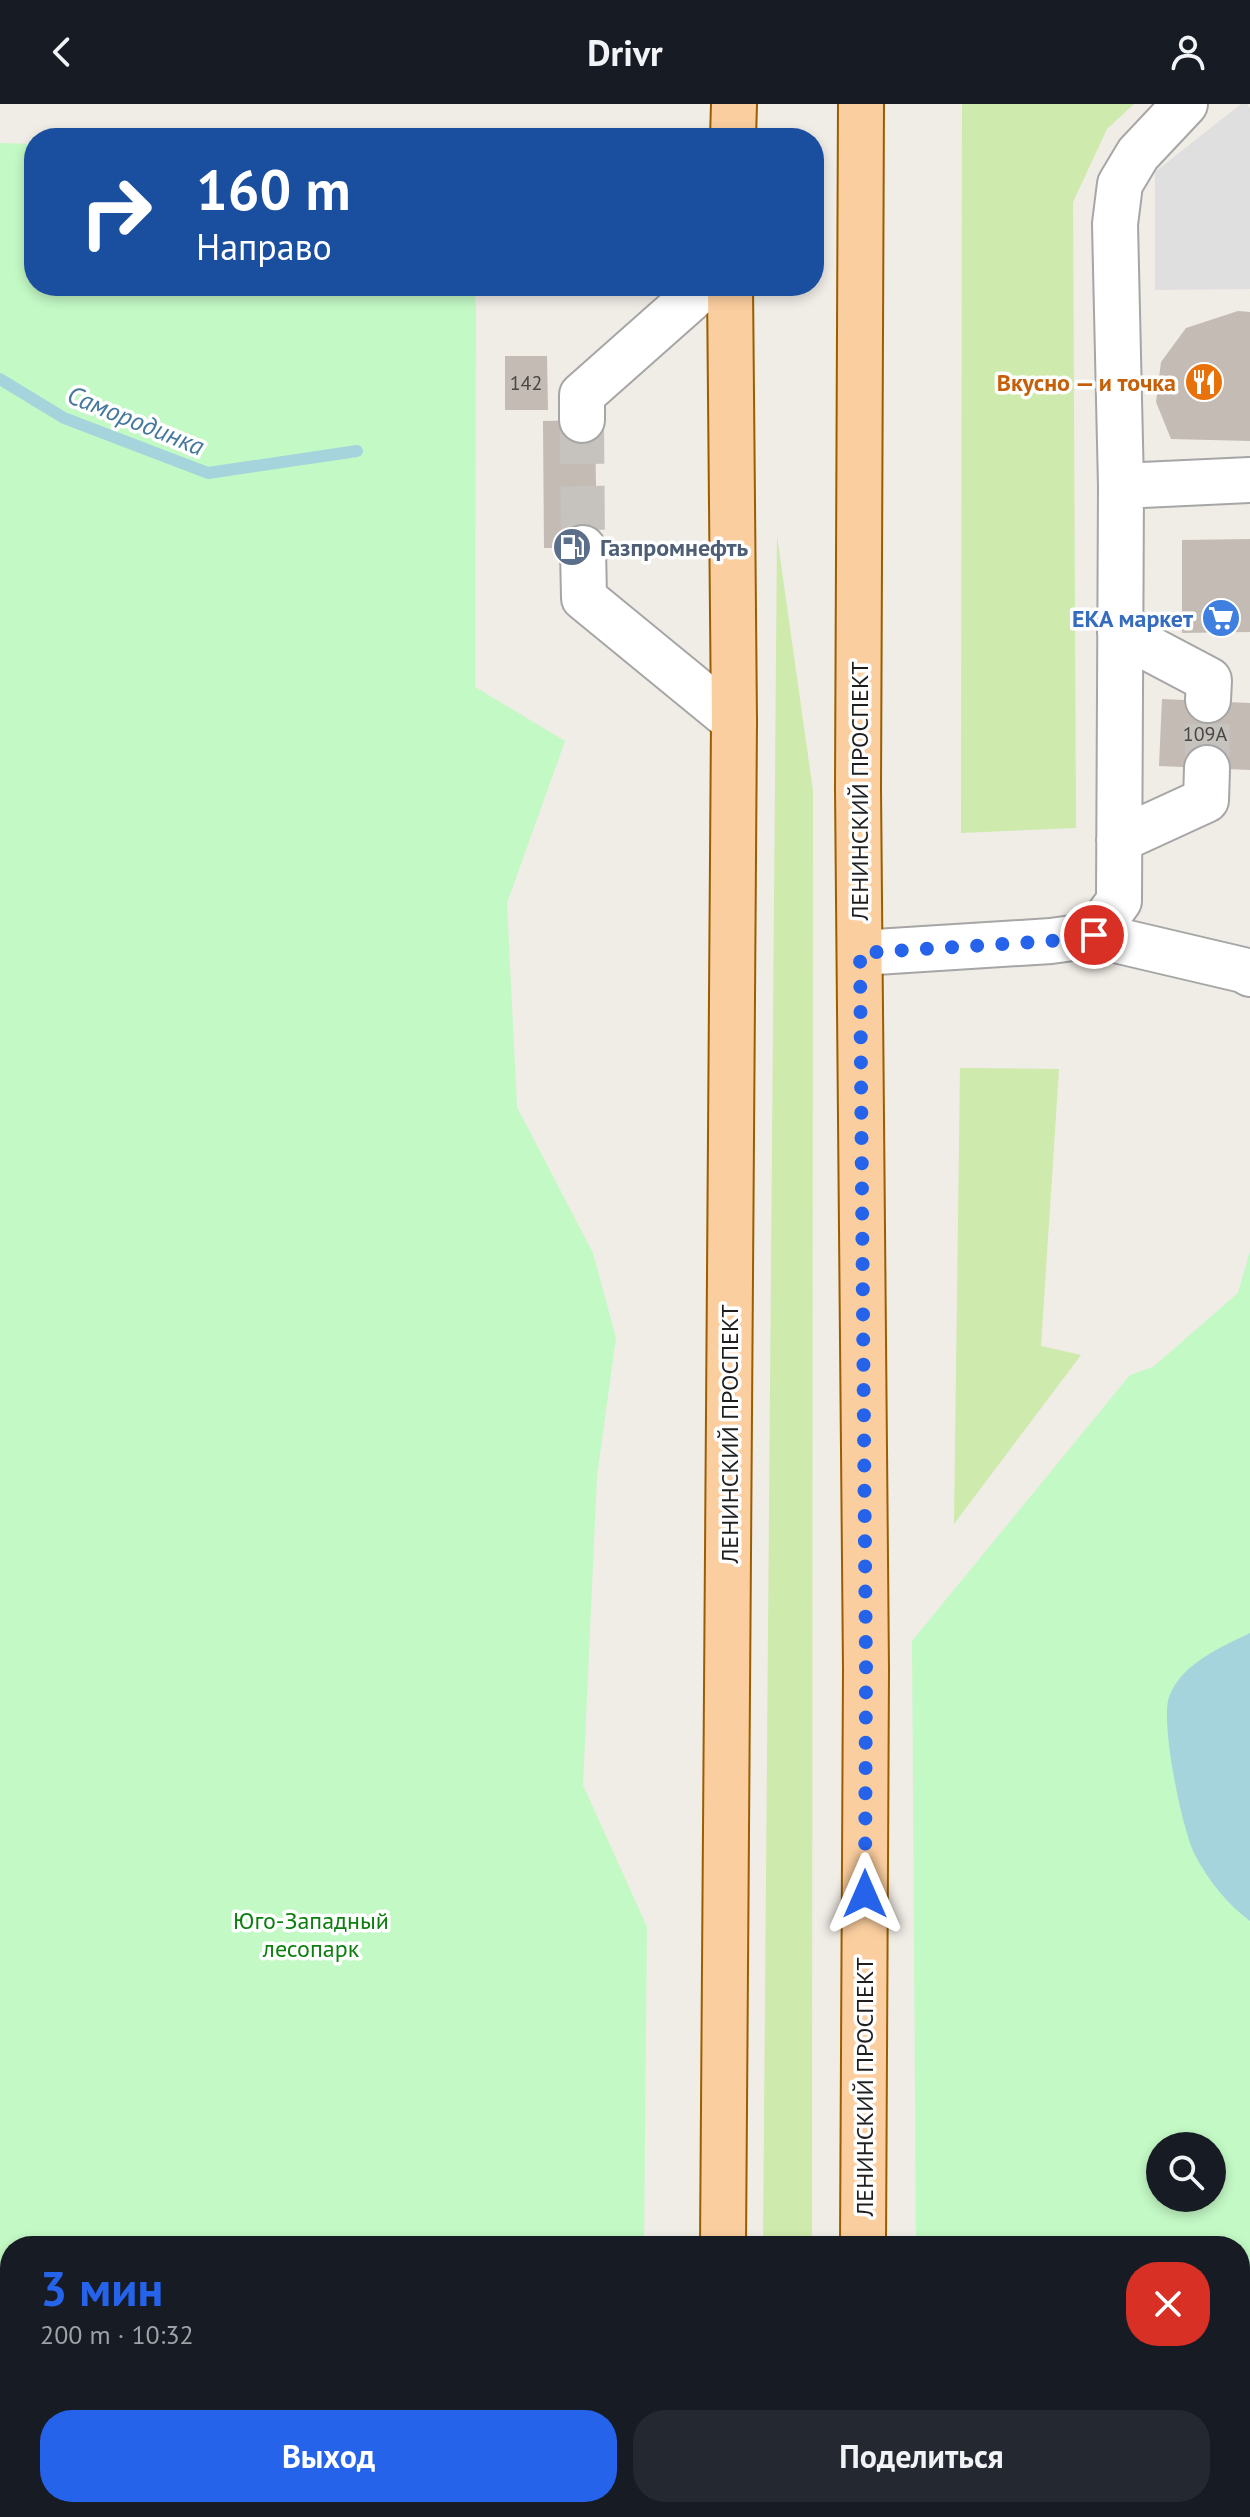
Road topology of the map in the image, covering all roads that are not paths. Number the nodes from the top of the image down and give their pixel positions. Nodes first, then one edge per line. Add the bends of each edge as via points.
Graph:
1 (734, 104) edge
2 (861, 104) edge
3 (1185, 104) edge
4 (733, 128) edge
5 (694, 296) edge
6 (730, 296) edge
7 (582, 420) tunnel mouth
8 (1250, 480) edge
9 (1121, 486) junction
10 (583, 548) tunnel mouth
11 (1120, 633) junction
12 (1208, 700) tunnel mouth
13 (734, 721) junction
14 (1207, 768) tunnel mouth
15 (1119, 840) junction
16 (1094, 935) junction
17 (860, 953) junction
18 (1250, 974) edge
19 (723, 2236) edge
20 (863, 2236) edge

1 - 4 main road
2 - 17 main road, ЛЕНИНСКИЙ ПРОСПЕКТ
3 - 9 lane via 1138,154 1120,184 1115,224
5 - 7 lane via 582,395
6 - 13 main road, ЛЕНИНСКИЙ ПРОСПЕКТ
8 - 9 lane
9 - 11 lane
10 - 13 lane via 584,598
11 - 12 lane via 1209,680
11 - 15 lane
13 - 19 main road, ЛЕНИНСКИЙ ПРОСПЕКТ
14 - 15 lane via 1206,800
15 - 16 lane via 1119,901
16 - 17 lane
16 - 18 lane
17 - 20 main road, ЛЕНИНСКИЙ ПРОСПЕКТ via 866,1670

